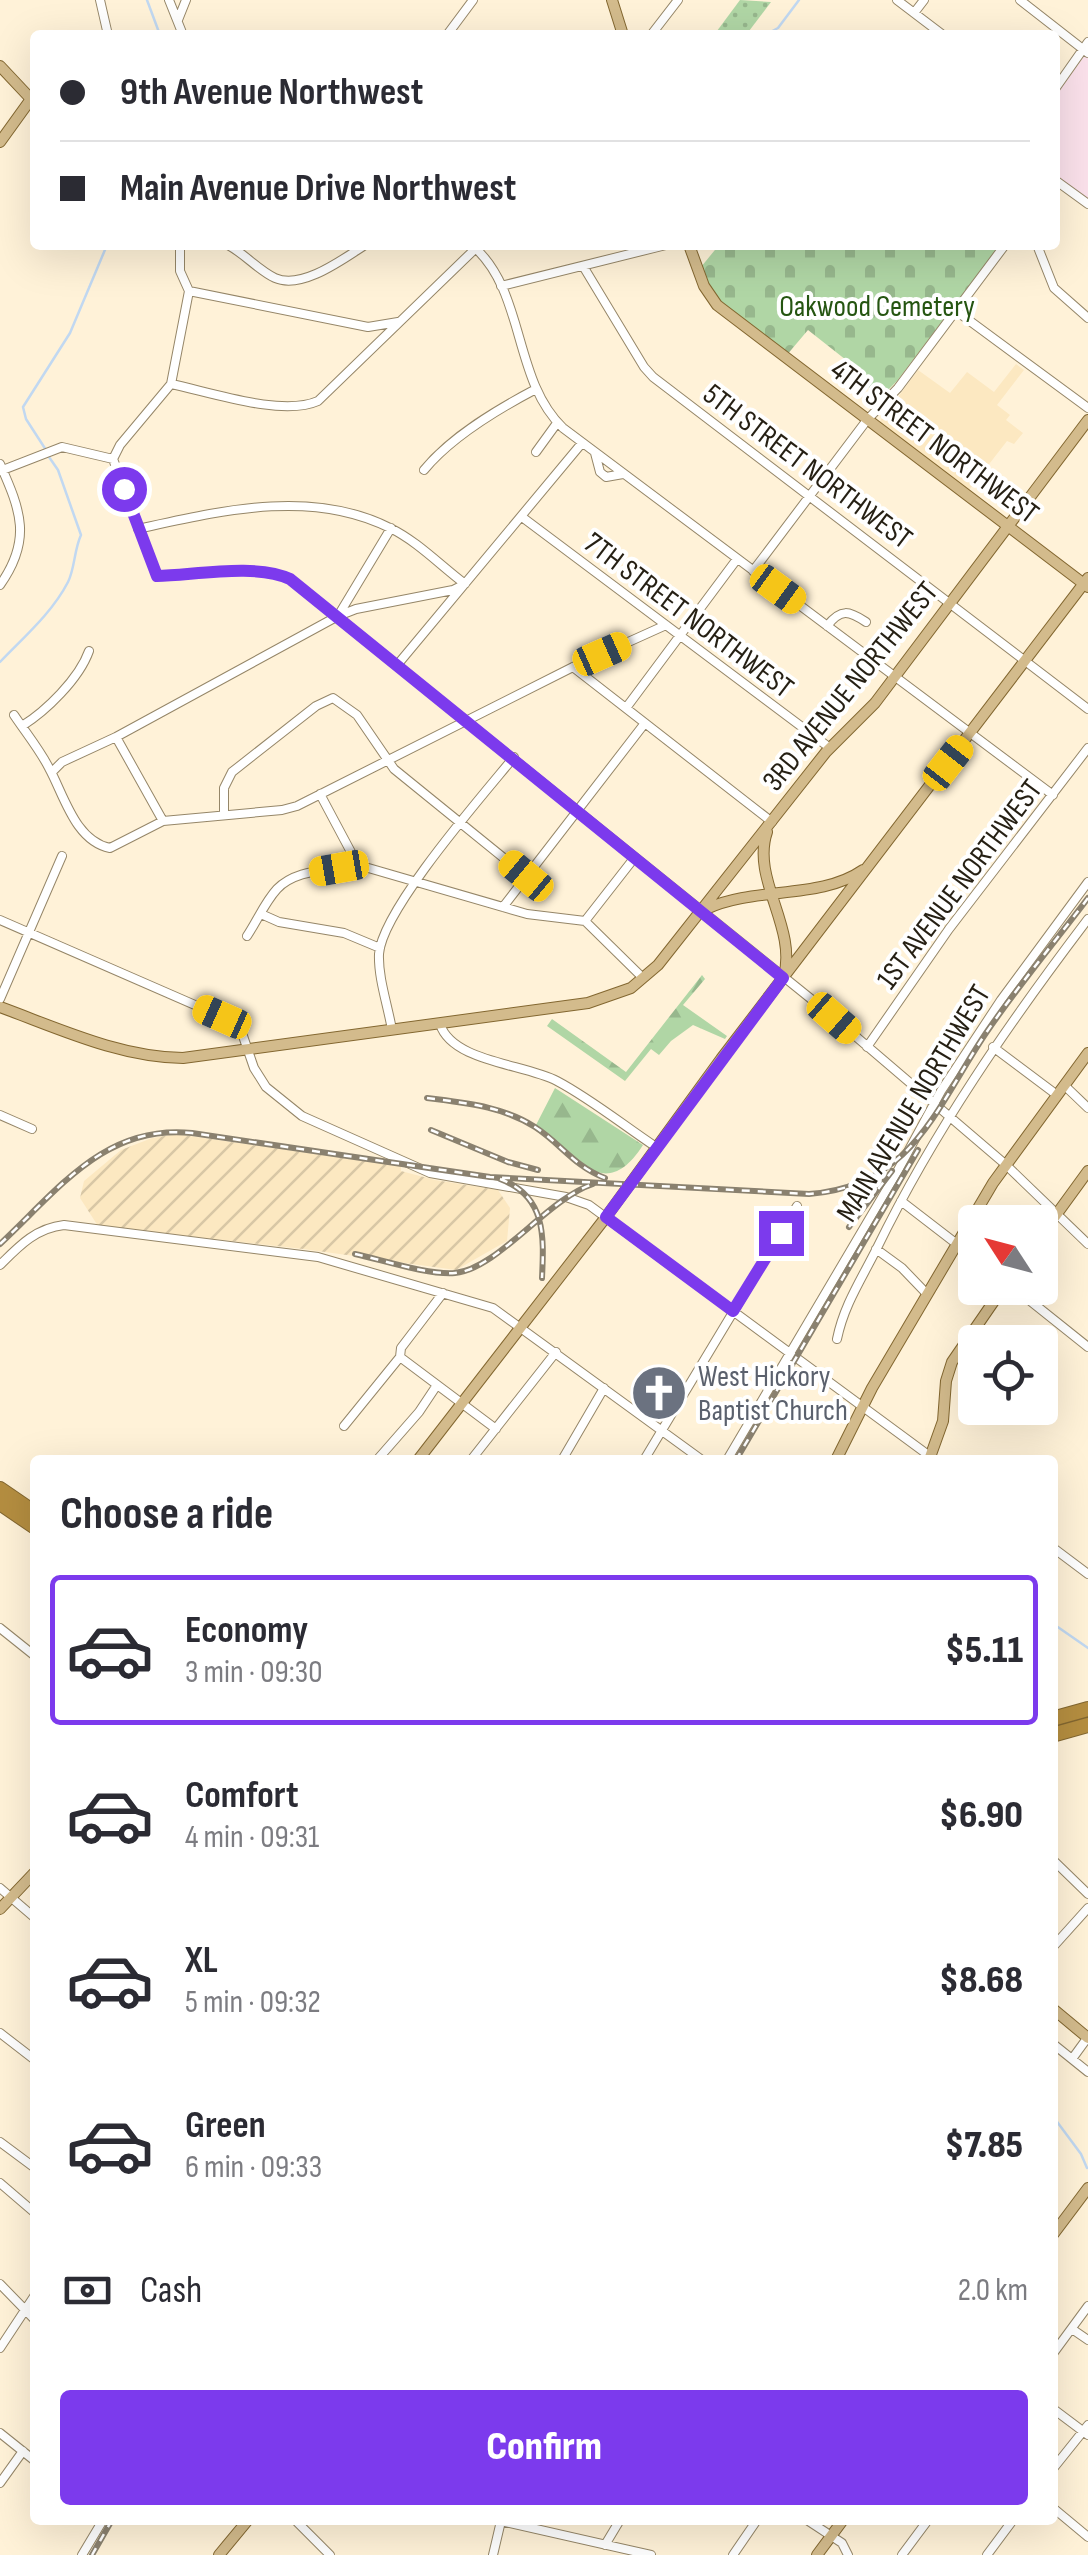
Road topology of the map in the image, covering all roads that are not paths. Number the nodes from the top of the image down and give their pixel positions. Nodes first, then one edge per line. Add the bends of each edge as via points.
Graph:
1 (100, 0) edge
2 (169, 0) edge
3 (186, 0) edge
4 (473, 0) edge
5 (612, 0) edge
6 (678, 0) edge
7 (896, 0) edge
8 (924, 0) edge
9 (1020, 0) edge
10 (914, 13) junction
11 (178, 20) junction
12 (107, 30) edge
13 (181, 30) edge
14 (451, 30) edge
15 (621, 30) edge
16 (654, 30) edge
17 (936, 30) edge
18 (1086, 48) edge
19 (0, 66) edge
20 (1060, 82) edge
21 (30, 98) edge
22 (30, 105) edge
23 (0, 142) edge
24 (1060, 184) edge
25 (1088, 204) edge
26 (179, 250) edge
27 (238, 250) edge
28 (356, 250) edge
29 (471, 250) edge
30 (477, 250) edge
31 (646, 250) edge
32 (691, 250) edge
33 (1000, 250) edge
34 (1039, 250) edge
35 (583, 266) junction
36 (501, 286) junction
37 (189, 291) junction
38 (956, 310) junction
39 (1088, 318) edge
40 (403, 321) junction
41 (368, 327) junction
42 (378, 346) junction
43 (171, 384) junction
44 (536, 388) junction
45 (1088, 408) edge
46 (867, 420) junction
47 (1088, 420) edge
48 (557, 423) junction
49 (582, 444) junction
50 (536, 452) dead end
51 (113, 459) junction
52 (1, 469) edge
53 (424, 470) dead end
54 (810, 496) junction
55 (522, 517) junction
56 (1008, 527) junction
57 (390, 528) junction
58 (138, 530) junction
59 (738, 559) junction
60 (753, 571) junction
61 (1087, 583) edge
62 (0, 584) edge
63 (465, 584) junction
64 (950, 604) junction
65 (338, 616) junction
66 (866, 622) dead end
67 (666, 625) junction
68 (827, 626) junction
69 (680, 636) junction
70 (89, 652) dead end
71 (1025, 661) junction
72 (398, 664) junction
73 (573, 667) junction
74 (895, 677) junction
75 (626, 708) junction
76 (1088, 709) edge
77 (14, 715) dead end
78 (469, 720) junction
79 (645, 723) junction
80 (22, 726) junction
81 (971, 733) junction
82 (116, 736) junction
83 (830, 748) junction
84 (1088, 748) edge
85 (514, 757) junction
86 (387, 761) junction
87 (52, 772) junction
88 (320, 794) junction
89 (1053, 795) junction
90 (579, 810) junction
91 (224, 814) junction
92 (164, 820) junction
93 (772, 822) junction
94 (462, 823) junction
95 (62, 856) dead end
96 (635, 856) junction
97 (360, 863) junction
98 (869, 864) junction
99 (526, 876) junction
100 (414, 882) junction
101 (1088, 882) edge
102 (772, 892) junction
103 (503, 907) junction
104 (701, 911) junction
105 (260, 914) junction
106 (1088, 919) edge
107 (0, 920) edge
108 (585, 922) junction
109 (29, 932) junction
110 (247, 936) dead end
111 (380, 948) junction
112 (643, 978) junction
113 (783, 978) junction
114 (0, 999) edge
115 (0, 1007) edge
116 (884, 1022) junction
117 (440, 1024) junction
118 (392, 1030) junction
119 (855, 1037) junction
120 (867, 1047) junction
121 (992, 1047) junction
122 (247, 1050) junction
123 (1088, 1053) edge
124 (1060, 1090) junction
125 (935, 1104) junction
126 (1088, 1108) edge
127 (0, 1116) edge
128 (950, 1120) junction
129 (32, 1129) dead end
130 (656, 1147) junction
131 (1005, 1164) junction
132 (1088, 1170) edge
133 (901, 1201) junction
134 (1048, 1205) edge
135 (798, 1206) dead end
136 (1058, 1213) edge
137 (1058, 1215) edge
138 (606, 1217) junction
139 (956, 1244) junction
140 (1088, 1244) edge
141 (876, 1248) junction
142 (0, 1265) edge
143 (443, 1292) junction
144 (927, 1294) junction
145 (991, 1305) edge
146 (1035, 1305) edge
147 (733, 1311) junction
148 (522, 1326) junction
149 (837, 1339) dead end
150 (1088, 1347) edge
151 (556, 1352) junction
152 (790, 1353) junction
153 (400, 1357) junction
154 (437, 1384) junction
155 (604, 1388) junction
156 (463, 1404) junction
157 (862, 1408) junction
158 (344, 1426) dead end
159 (496, 1429) junction
160 (662, 1430) junction
161 (381, 1455) edge
162 (422, 1455) edge
163 (475, 1455) edge
164 (565, 1455) edge
165 (647, 1455) edge
166 (695, 1455) edge
167 (730, 1455) edge
168 (838, 1455) edge
169 (926, 1455) edge
170 (932, 1455) edge
171 (0, 1489) edge
172 (0, 1503) edge
173 (30, 1510) edge
174 (30, 1524) edge
175 (1058, 1552) edge
176 (1088, 1574) edge
177 (0, 1628) edge
178 (30, 1652) edge
179 (1088, 1708) edge
180 (1058, 1717) edge
181 (1088, 1725) edge
182 (1058, 1734) edge
183 (1058, 1869) edge
184 (30, 1877) edge
185 (0, 1888) edge
186 (1088, 1894) edge
187 (10, 1898) junction
188 (0, 1908) edge
189 (1088, 1908) edge
190 (30, 1914) edge
191 (1058, 1941) edge
192 (1058, 2006) edge
193 (1058, 2012) edge
194 (0, 2033) edge
195 (1088, 2035) edge
196 (1058, 2048) edge
197 (30, 2056) edge
198 (1072, 2059) junction
199 (1088, 2072) edge
200 (0, 2142) edge
201 (30, 2164) edge
202 (0, 2183) edge
203 (1088, 2188) edge
204 (30, 2209) edge
205 (1058, 2228) edge
206 (0, 2284) edge
207 (30, 2303) edge
208 (1088, 2306) edge
209 (26, 2309) junction
210 (30, 2314) edge
211 (1072, 2329) junction
212 (1088, 2340) edge
213 (1058, 2347) edge
214 (0, 2348) edge
215 (1058, 2412) edge
216 (1086, 2431) edge
217 (0, 2433) edge
218 (23, 2452) junction
219 (30, 2457) edge
220 (1058, 2463) edge
221 (0, 2483) edge
222 (1058, 2512) edge
223 (100, 2525) edge
224 (244, 2525) edge
225 (300, 2525) edge
226 (497, 2525) edge
227 (516, 2525) edge
228 (616, 2525) edge
229 (753, 2525) edge
230 (815, 2525) edge
231 (840, 2525) edge
232 (924, 2525) edge
233 (1009, 2525) edge
234 (832, 2536) junction
235 (1088, 2537) edge
236 (601, 2544) junction
237 (82, 2555) edge
238 (219, 2555) edge
239 (330, 2555) edge
240 (493, 2555) edge
241 (594, 2555) edge
242 (650, 2555) edge
243 (732, 2555) edge
244 (816, 2555) edge
245 (848, 2555) edge
246 (902, 2555) edge
247 (987, 2555) edge

1 - 12 street
2 - 11 street
3 - 11 street
4 - 14 street
5 - 15 main road
6 - 16 street
7 - 10 street
8 - 10 street
9 - 18 street
10 - 17 street
11 - 13 street
18 - 20 street
19 - 21 main road
22 - 23 main road
24 - 25 street
26 - 37 street
27 - 28 street via 288,281
29 - 40 street
30 - 36 street
31 - 35 street
32 - 46 main road, 4TH STREET NORTHWEST via 708,295
33 - 38 street
34 - 39 street via 1054,288
35 - 36 street
35 - 54 street, 5TH STREET NORTHWEST via 648,372
36 - 44 street
37 - 41 street
37 - 43 street
38 - 45 street
38 - 46 street
40 - 41 street
40 - 42 street
41 - 42 street
42 - 43 street via 311,404 274,405
43 - 51 street
44 - 48 street
44 - 53 street
46 - 54 street
46 - 56 main road, 4TH STREET NORTHWEST
47 - 56 main road, 3RD AVENUE NORTHWEST
48 - 49 street
48 - 50 street
49 - 55 street
49 - 59 street
51 - 52 street via 62,448
51 - 58 street
52 - 62 street via 21,535 16,560
54 - 60 street
54 - 64 street, 5TH STREET NORTHWEST
55 - 63 street
55 - 67 street, 7TH STREET NORTHWEST
56 - 61 main road, 4TH STREET NORTHWEST
56 - 64 main road, 3RD AVENUE NORTHWEST
57 - 58 street via 321,506 234,509
57 - 63 street
57 - 65 street
58 - 65 street via 157,576 276,574
59 - 60 street
59 - 69 street
60 - 68 street
61 - 71 main road
63 - 65 street
63 - 72 street
64 - 71 street, 5TH STREET NORTHWEST
64 - 74 main road, 3RD AVENUE NORTHWEST
65 - 72 street
65 - 82 street
66 - 68 street via 851,611
67 - 69 street, 7TH STREET NORTHWEST
67 - 73 street
68 - 74 street
69 - 75 street
69 - 83 street, 7TH STREET NORTHWEST
70 - 80 street
71 - 76 street, 5TH STREET NORTHWEST
71 - 81 main road
72 - 78 street
73 - 75 street
73 - 78 street
74 - 81 street
74 - 83 main road, 3RD AVENUE NORTHWEST
75 - 79 street
77 - 80 street
78 - 85 street
78 - 86 street
79 - 90 street
79 - 93 street
80 - 87 street
81 - 89 street
81 - 98 main road
82 - 87 street
82 - 92 street
83 - 93 main road, 3RD AVENUE NORTHWEST
84 - 89 street, 1ST AVENUE NORTHWEST
85 - 90 street
85 - 94 street
86 - 88 street
86 - 91 street via 357,715 330,697 232,772
86 - 94 street
87 - 92 street via 81,828 106,848
88 - 91 street via 282,810
88 - 97 street
89 - 116 street, 1ST AVENUE NORTHWEST
90 - 96 street
90 - 99 street
91 - 92 street
93 - 102 main road via 763,851
93 - 104 main road, 3RD AVENUE NORTHWEST
94 - 99 street
94 - 100 street
95 - 109 street
96 - 104 street
96 - 108 street
97 - 100 street
97 - 105 street via 292,878
98 - 102 main road via 837,884
98 - 113 main road
99 - 103 street
100 - 103 street
100 - 111 street
101 - 125 street, MAIN AVENUE NORTHWEST
102 - 104 main road
102 - 113 main road via 787,945
103 - 108 street
104 - 112 main road, 3RD AVENUE NORTHWEST
104 - 113 street
105 - 110 street
105 - 111 street via 344,932
106 - 121 street
107 - 109 street
108 - 112 street
109 - 114 street
109 - 122 street via 228,1019
111 - 118 street
112 - 117 main road via 620,994 588,1003
113 - 119 street
113 - 130 main road
115 - 122 main road via 149,1057
116 - 119 street via 867,1038
116 - 120 street, 1ST AVENUE NORTHWEST
117 - 118 main road
117 - 130 street via 450,1041 553,1079
118 - 122 main road
119 - 120 street
120 - 125 street
121 - 124 street
121 - 128 street
122 - 138 street via 262,1082 294,1112 415,1168 566,1197
123 - 124 main road
124 - 126 street
124 - 131 main road
125 - 128 street
125 - 152 street, MAIN AVENUE NORTHWEST
127 - 129 street
128 - 131 street
128 - 133 street
130 - 138 main road
131 - 134 street
131 - 139 main road
132 - 136 main road
133 - 139 street
133 - 141 street
135 - 147 street
137 - 140 street
138 - 147 street
138 - 148 main road
139 - 144 main road
141 - 144 street
141 - 149 street via 846,1302
142 - 143 street via 32,1236 64,1224 318,1258
143 - 148 street via 493,1308
143 - 153 street
144 - 157 main road
145 - 170 main road via 952,1362
146 - 150 street
147 - 152 street
147 - 160 street
148 - 151 street
148 - 156 main road
151 - 155 street
151 - 159 street
152 - 157 street
152 - 167 street, MAIN AVENUE NORTHWEST
153 - 154 street
153 - 158 street
154 - 156 street
154 - 161 street
155 - 160 street
155 - 164 street
156 - 159 street
156 - 162 main road
157 - 168 main road
157 - 169 street
159 - 163 street
160 - 165 street
160 - 166 street
171 - 173 highway
172 - 174 highway
175 - 176 street
177 - 178 street
179 - 180 highway
181 - 182 highway
183 - 186 street
184 - 187 main road
185 - 187 street
187 - 188 main road
187 - 190 street
189 - 191 street
192 - 195 main road
193 - 195 main road
194 - 197 street
195 - 198 street
196 - 198 street
198 - 199 street
200 - 201 street
202 - 204 street
203 - 205 main road
206 - 209 street
207 - 209 street
208 - 211 street
209 - 210 street
209 - 214 street
211 - 212 street
211 - 213 street
215 - 216 street
216 - 220 street
217 - 218 street
218 - 219 street
218 - 221 street
222 - 235 street
223 - 237 street
224 - 238 main road
225 - 239 street
226 - 240 street
227 - 236 street
228 - 236 street
229 - 243 street
230 - 234 street
231 - 234 main road
232 - 246 street
233 - 247 street
234 - 244 main road
234 - 245 street
236 - 241 street
236 - 242 street

